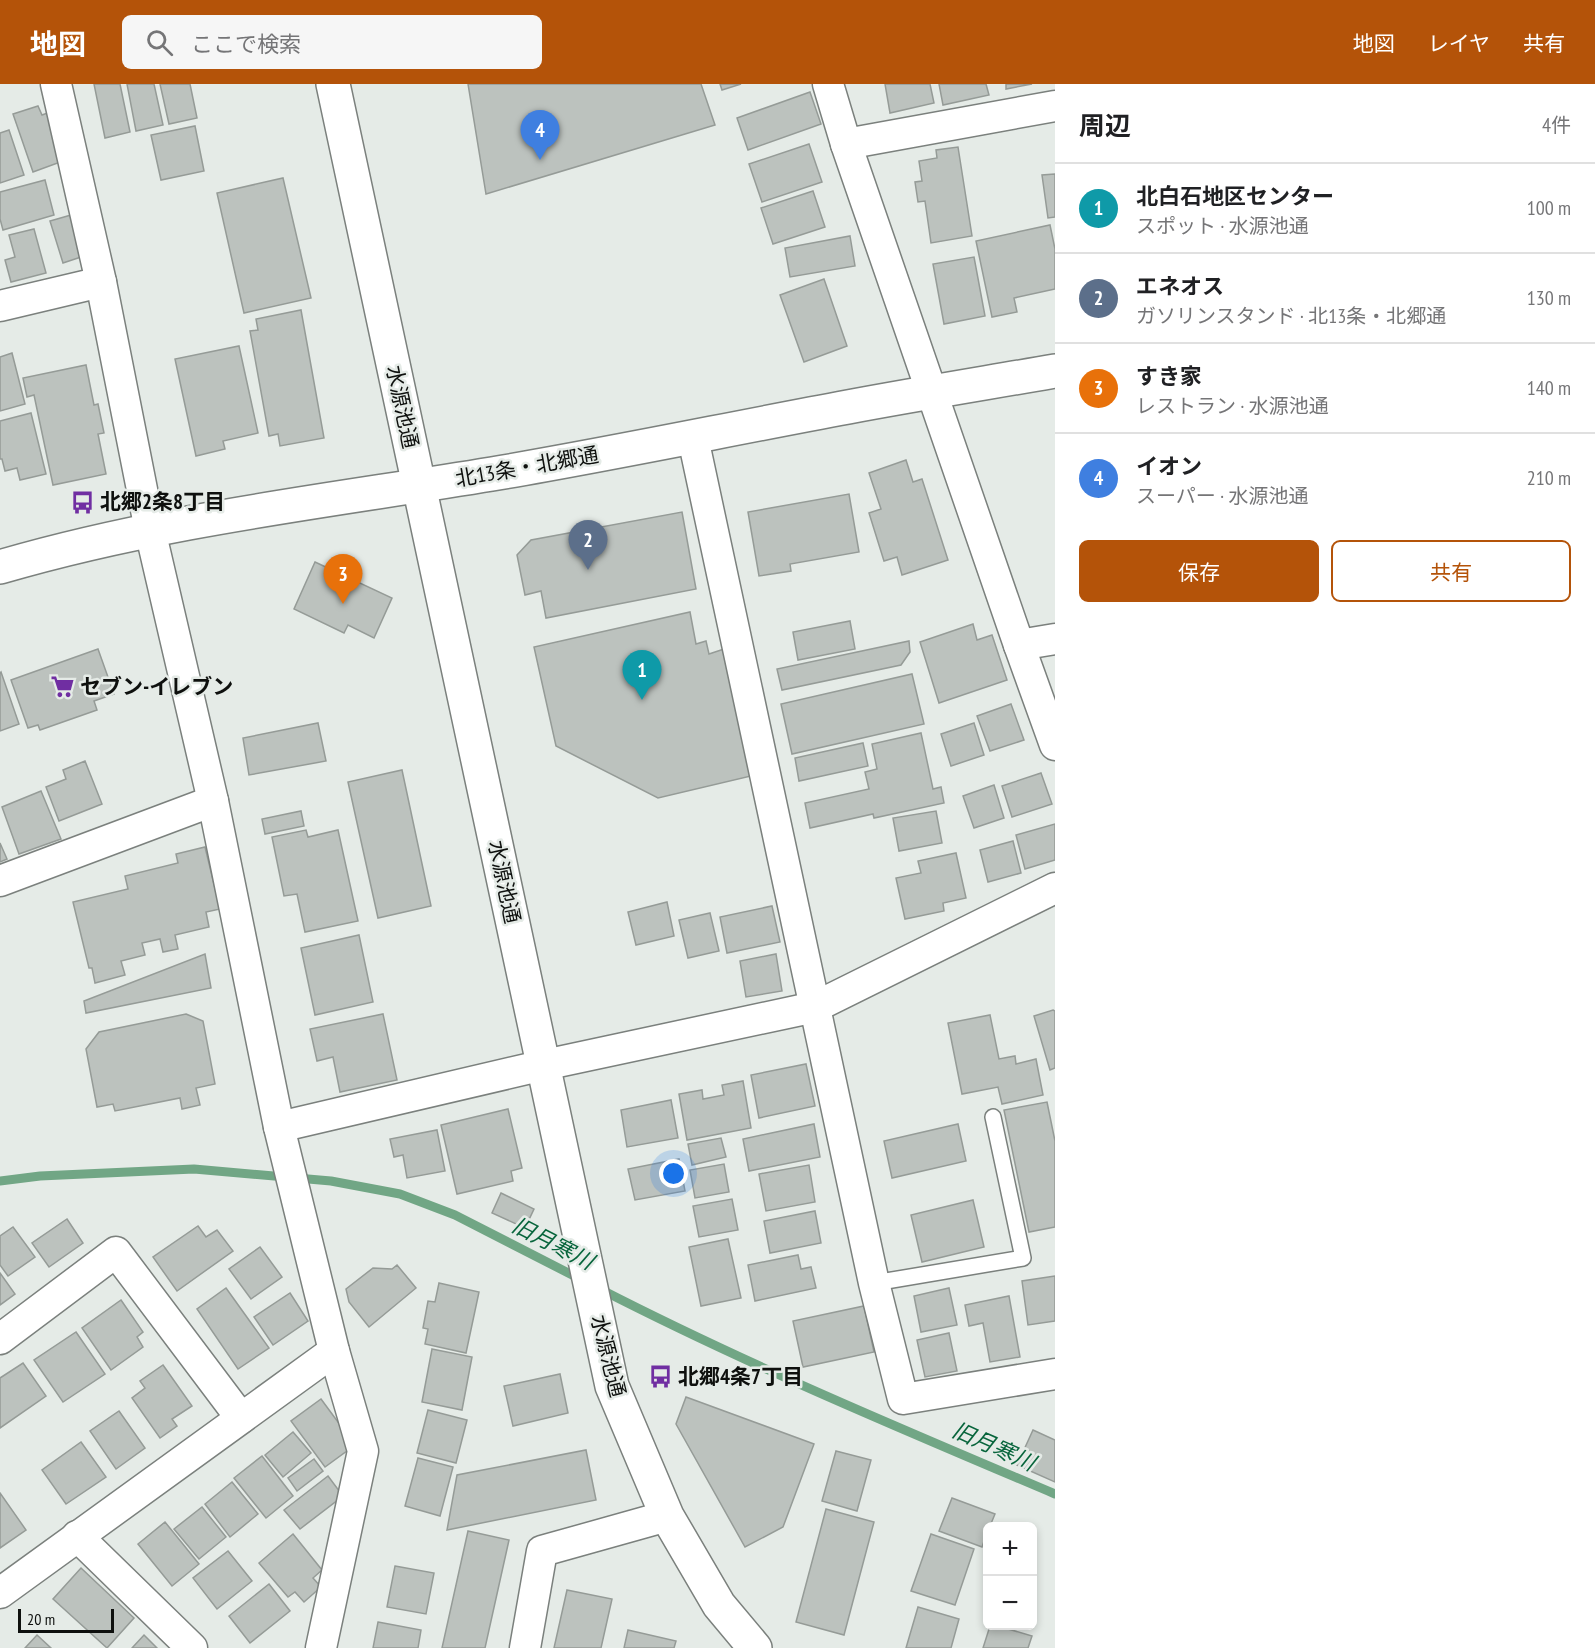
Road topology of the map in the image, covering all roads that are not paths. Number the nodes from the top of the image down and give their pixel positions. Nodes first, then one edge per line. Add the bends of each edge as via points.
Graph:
1 (56, 84) edge
2 (333, 84) edge
3 (828, 84) edge
4 (1055, 106) edge
5 (846, 144) junction
6 (101, 282) junction
7 (0, 306) edge
8 (1055, 371) edge
9 (932, 392) junction
10 (693, 438) junction
11 (418, 485) junction
12 (150, 530) junction
13 (0, 567) edge
14 (1055, 639) edge
15 (1018, 645) junction
16 (1055, 745) edge
17 (213, 801) junction
18 (0, 881) edge
19 (1055, 888) edge
20 (815, 1007) junction
21 (544, 1065) junction
22 (993, 1117) dead end
23 (279, 1127) junction
24 (874, 1283) junction
25 (0, 1339) edge
26 (334, 1351) junction
27 (1055, 1374) edge
28 (241, 1418) junction
29 (667, 1516) junction
30 (77, 1536) junction
31 (0, 1593) edge
32 (192, 1648) edge
33 (321, 1648) edge
34 (525, 1648) edge
35 (755, 1648) edge

1 - 6 street
2 - 11 street, 水源池通
3 - 5 street
4 - 5 street
5 - 9 street
6 - 7 street
6 - 12 street
8 - 9 street, 北13条・北郷通
9 - 10 street, 北13条・北郷通
9 - 15 street
10 - 11 street, 北13条・北郷通
10 - 20 street
11 - 12 street, 北13条・北郷通
11 - 21 street, 水源池通
12 - 13 street, 北13条・北郷通
12 - 17 street
14 - 15 street
15 - 16 street
17 - 18 street
17 - 23 street
19 - 20 street
20 - 21 street
20 - 24 street
21 - 23 street
21 - 29 street, 水源池通 via 612,1386
22 - 24 lane via 1023,1258
23 - 26 street
24 - 27 street via 903,1400
25 - 28 street via 116,1252
26 - 28 street
26 - 33 street via 363,1451
28 - 30 street
29 - 34 street via 542,1551
29 - 35 street, 水源池通 via 719,1605
30 - 31 street
30 - 32 street

